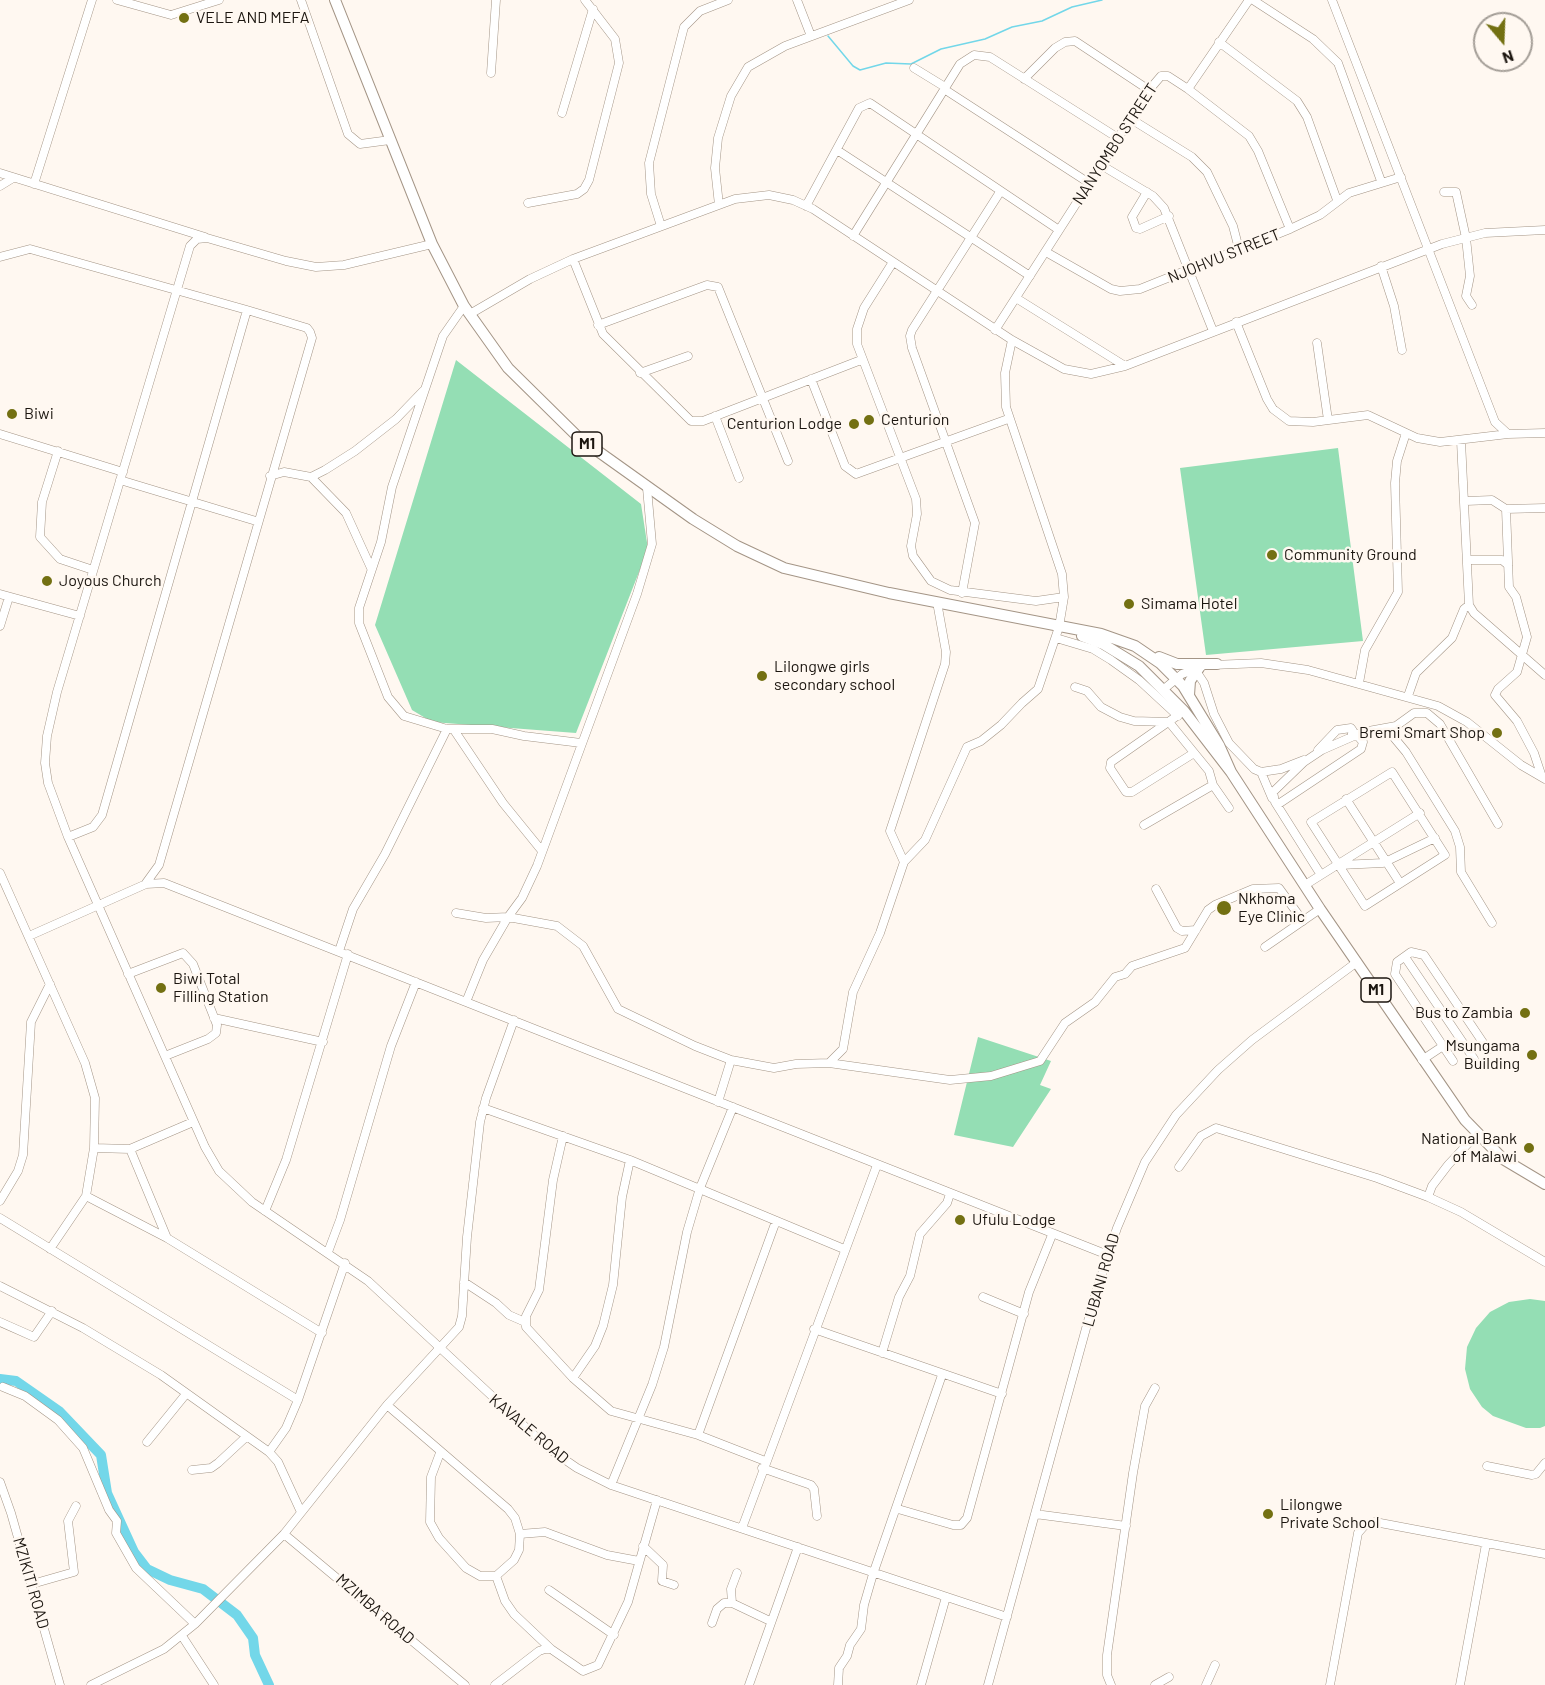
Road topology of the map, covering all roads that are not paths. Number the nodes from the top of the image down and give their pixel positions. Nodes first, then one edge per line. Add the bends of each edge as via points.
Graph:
1 (92, 0) edge
2 (117, 0) edge
3 (219, 0) edge
4 (301, 0) edge
5 (335, 0) edge
6 (496, 0) edge
7 (585, 0) edge
8 (728, 0) edge
9 (797, 0) edge
10 (909, 0) edge
11 (1251, 0) edge
12 (1332, 0) edge
13 (592, 9) junction
14 (811, 36) junction
15 (1219, 42) junction
16 (914, 68) dead end
17 (491, 73) dead end
18 (1024, 79) junction
19 (944, 88) junction
20 (1188, 89) junction
21 (1149, 90) junction
22 (562, 113) dead end
23 (1131, 119) junction
24 (915, 135) junction
25 (1118, 138) junction
26 (390, 140) junction
27 (837, 150) junction
28 (1101, 165) junction
29 (0, 173) edge
30 (1401, 177) junction
31 (12, 178) junction
32 (1381, 181) junction
33 (886, 182) junction
34 (1089, 183) junction
35 (34, 184) junction
36 (0, 186) edge
37 (1000, 192) junction
38 (1147, 192) junction
39 (1444, 192) dead end
40 (1337, 200) junction
41 (528, 202) dead end
42 (719, 204) junction
43 (806, 206) junction
44 (1169, 216) junction
45 (661, 226) junction
46 (1290, 229) junction
47 (1059, 230) junction
48 (1545, 230) edge
49 (853, 236) junction
50 (207, 238) junction
51 (971, 238) junction
52 (1466, 238) junction
53 (432, 244) junction
54 (1239, 249) junction
55 (1429, 249) junction
56 (1046, 252) junction
57 (0, 256) edge
58 (573, 259) junction
59 (893, 262) junction
60 (1381, 266) junction
61 (1190, 270) junction
62 (1030, 276) junction
63 (176, 290) junction
64 (937, 290) junction
65 (1016, 298) junction
66 (1472, 305) dead end
67 (247, 310) junction
68 (467, 310) junction
69 (1236, 322) junction
70 (598, 325) junction
71 (995, 330) junction
72 (1213, 332) junction
73 (1012, 340) junction
74 (1317, 343) dead end
75 (1402, 350) dead end
76 (688, 356) dead end
77 (861, 360) junction
78 (1125, 366) junction
79 (640, 373) junction
80 (811, 379) junction
81 (426, 387) junction
82 (762, 397) junction
83 (715, 416) junction
84 (1008, 419) junction
85 (1328, 420) junction
86 (1406, 433) junction
87 (1545, 433) edge
88 (0, 434) edge
89 (1508, 434) junction
90 (946, 439) junction
91 (1461, 441) junction
92 (58, 451) junction
93 (899, 458) junction
94 (788, 461) dead end
95 (122, 476) junction
96 (270, 476) junction
97 (311, 477) junction
98 (739, 478) dead end
99 (647, 488) junction
100 (190, 501) junction
101 (1466, 501) junction
102 (1545, 508) edge
103 (1506, 509) junction
104 (256, 521) junction
105 (1467, 560) junction
106 (1508, 565) junction
107 (372, 568) junction
108 (93, 570) junction
109 (962, 593) junction
110 (0, 594) edge
111 (9, 597) junction
112 (1064, 597) junction
113 (937, 602) junction
114 (1469, 604) junction
115 (80, 616) junction
116 (0, 626) edge
117 (1059, 631) junction
118 (1126, 642) junction
119 (1523, 655) junction
120 (1217, 664) junction
121 (1197, 669) junction
122 (1545, 675) edge
123 (1176, 678) junction
124 (1359, 683) junction
125 (1075, 687) dead end
126 (1164, 690) junction
127 (1189, 695) junction
128 (1408, 696) junction
129 (1181, 714) junction
130 (1169, 722) junction
131 (1386, 728) junction
132 (451, 730) junction
133 (1353, 736) junction
134 (581, 742) junction
135 (1194, 753) junction
136 (1314, 755) junction
137 (1231, 772) junction
138 (1261, 772) junction
139 (1543, 778) edge
140 (1213, 785) junction
141 (1346, 799) junction
142 (1276, 804) junction
143 (1229, 808) dead end
144 (1420, 813) junction
145 (1498, 824) dead end
146 (1144, 825) dead end
147 (68, 837) junction
148 (1435, 838) junction
149 (1374, 842) junction
150 (542, 851) junction
151 (904, 862) junction
152 (1386, 862) junction
153 (1338, 865) junction
154 (1321, 875) junction
155 (1, 877) edge
156 (1400, 883) junction
157 (146, 884) junction
158 (1305, 885) junction
159 (1156, 889) dead end
160 (98, 904) junction
161 (1320, 909) junction
162 (456, 913) dead end
163 (508, 917) junction
164 (1303, 921) junction
165 (1491, 923) dead end
166 (1196, 930) junction
167 (29, 936) junction
168 (1265, 947) dead end
169 (339, 951) junction
170 (348, 954) junction
171 (1405, 957) junction
172 (1357, 962) junction
173 (128, 974) junction
174 (416, 982) junction
175 (50, 984) junction
176 (466, 1002) junction
177 (214, 1018) junction
178 (514, 1020) junction
179 (323, 1042) junction
180 (1443, 1046) junction
181 (1488, 1050) dead end
182 (165, 1056) junction
183 (1474, 1059) dead end
184 (732, 1060) junction
185 (1422, 1060) junction
186 (1453, 1061) dead end
187 (829, 1063) junction
188 (718, 1102) junction
189 (733, 1107) junction
190 (483, 1108) junction
191 (193, 1122) junction
192 (1476, 1134) junction
193 (563, 1136) junction
194 (94, 1148) junction
195 (130, 1149) junction
196 (630, 1160) junction
197 (877, 1165) junction
198 (1179, 1167) dead end
199 (1545, 1184) edge
200 (700, 1188) junction
201 (950, 1194) junction
202 (86, 1196) junction
203 (1428, 1197) junction
204 (0, 1201) edge
205 (265, 1211) junction
206 (0, 1218) edge
207 (776, 1221) junction
208 (1052, 1235) junction
209 (167, 1238) junction
210 (50, 1249) junction
211 (844, 1249) junction
212 (328, 1252) junction
213 (1108, 1255) junction
214 (1545, 1262) edge
215 (345, 1263) junction
216 (464, 1282) junction
217 (0, 1286) edge
218 (982, 1297) dead end
219 (52, 1311) junction
220 (1024, 1314) junction
221 (0, 1322) edge
222 (525, 1322) junction
223 (814, 1329) junction
224 (322, 1333) junction
225 (439, 1348) junction
226 (882, 1353) junction
227 (942, 1375) junction
228 (573, 1378) junction
229 (3, 1387) dead end
230 (1155, 1388) dead end
231 (186, 1394) junction
232 (1002, 1394) junction
233 (298, 1400) junction
234 (387, 1405) junction
235 (639, 1418) junction
236 (698, 1435) junction
237 (246, 1437) junction
238 (147, 1442) dead end
239 (269, 1452) junction
240 (440, 1453) junction
241 (1545, 1463) edge
242 (764, 1465) junction
243 (1487, 1466) dead end
244 (192, 1470) dead end
245 (0, 1482) edge
246 (611, 1485) junction
247 (657, 1500) junction
248 (76, 1506) dead end
249 (898, 1509) junction
250 (301, 1512) junction
251 (1035, 1514) junction
252 (817, 1516) dead end
253 (1126, 1526) junction
254 (742, 1528) junction
255 (284, 1534) junction
256 (520, 1534) junction
257 (1486, 1544) junction
258 (643, 1546) junction
259 (798, 1546) junction
260 (1545, 1554) edge
261 (639, 1561) junction
262 (737, 1573) dead end
263 (873, 1574) junction
264 (496, 1576) junction
265 (32, 1584) junction
266 (674, 1585) dead end
267 (549, 1590) dead end
268 (946, 1597) junction
269 (732, 1603) junction
270 (1007, 1617) junction
271 (770, 1621) junction
272 (712, 1623) dead end
273 (195, 1624) junction
274 (614, 1635) junction
275 (182, 1636) junction
276 (551, 1650) junction
277 (1215, 1665) dead end
278 (1170, 1677) dead end
279 (60, 1685) edge
280 (91, 1685) edge
281 (214, 1685) edge
282 (465, 1685) edge
283 (495, 1685) edge
284 (749, 1685) edge
285 (838, 1685) edge
286 (921, 1685) edge
287 (988, 1685) edge
288 (1111, 1685) edge
289 (1155, 1685) edge
290 (1206, 1685) edge
291 (1330, 1685) edge
292 (1460, 1685) edge

1 - 35 street
2 - 3 street via 171,15
4 - 26 street via 352,141 360,144
5 - 26 highway, M1
6 - 17 street
7 - 13 street
8 - 45 street via 700,11 684,27 649,163 651,194
9 - 14 street
10 - 14 street
11 - 15 street
11 - 32 street via 1313,39 1338,63
12 - 30 street
13 - 22 street
13 - 41 street via 615,39 619,63 589,180 577,194
14 - 42 street via 759,59 736,85 716,149
15 - 20 street
15 - 40 street via 1297,101 1307,117
16 - 19 street
18 - 19 street via 990,57 974,55 960,64
18 - 21 street via 1055,48 1075,41
18 - 25 street
19 - 24 street
19 - 34 street
20 - 21 street, NANYOMBO STREET via 1164,76
20 - 46 street via 1254,143
21 - 23 street, NANYOMBO STREET
23 - 25 street, NANYOMBO STREET
23 - 54 street via 1192,157 1207,172 1233,226
24 - 27 street via 870,103 859,108
24 - 33 street
24 - 37 street
25 - 28 street, NANYOMBO STREET
26 - 53 highway, M1
27 - 33 street
27 - 43 street
28 - 34 street, NANYOMBO STREET
28 - 38 street
29 - 31 street
30 - 32 street, NJOHVU STREET
30 - 55 street
31 - 35 street
31 - 36 street
32 - 40 street, NJOHVU STREET
33 - 49 street
33 - 51 street
34 - 47 street, NANYOMBO STREET
35 - 50 street
37 - 47 street
37 - 51 street
38 - 44 street
38 - 44 street via 1131,217 1136,228
39 - 52 street via 1456,192
40 - 46 street, NJOHVU STREET via 1320,215
42 - 43 street via 746,196 769,195
42 - 45 street
43 - 49 street
44 - 61 street
45 - 58 street
46 - 54 street, NJOHVU STREET
47 - 56 street, NANYOMBO STREET
48 - 52 street via 1502,231
49 - 59 street
50 - 53 street via 316,267 344,265
50 - 63 street, KAVALE ROAD via 197,239 190,246
51 - 62 street
51 - 64 street
52 - 55 street
52 - 66 street via 1470,276 1466,296
53 - 68 highway, M1
54 - 61 street, NJOHVU STREET
55 - 60 street
55 - 89 street via 1495,422
56 - 61 street, NJOHVU STREET via 1101,285 1120,291 1140,289
56 - 62 street, NANYOMBO STREET
57 - 63 street via 30,249
58 - 68 street
58 - 70 street
59 - 64 street
59 - 77 street via 859,322 857,344
60 - 69 street
60 - 75 street
61 - 72 street
62 - 65 street, NANYOMBO STREET
63 - 67 street
63 - 95 street, KAVALE ROAD
64 - 71 street
64 - 90 street via 912,330 910,342
65 - 71 street, NANYOMBO STREET
65 - 78 street
67 - 96 street via 307,328 312,338
67 - 100 street
68 - 81 street via 443,336
68 - 99 highway, M1 via 508,368 548,410
69 - 72 street
69 - 85 street via 1273,409 1289,421
70 - 79 street
70 - 82 street via 713,284 721,291
71 - 73 street
72 - 78 street
73 - 78 street via 1074,373 1091,374
73 - 84 street via 1004,385
74 - 85 street
76 - 79 street
77 - 80 street
77 - 93 street
79 - 83 street via 691,421
80 - 82 street
80 - 93 street via 848,470 861,473
81 - 97 street via 373,438
81 - 107 street via 392,487
82 - 83 street
82 - 94 street
83 - 98 street
84 - 90 street
84 - 112 street via 1060,565
85 - 86 street via 1368,415
86 - 91 street via 1428,441
86 - 124 street via 1395,483 1398,591 1365,650
87 - 89 street
88 - 92 street
89 - 91 street
90 - 93 street
90 - 109 street via 975,523
91 - 101 street
92 - 95 street
92 - 108 street via 42,502 40,537 60,559
93 - 109 street via 917,507 913,556 931,581
95 - 100 street
95 - 108 street, KAVALE ROAD
96 - 97 street via 284,472
96 - 104 street
97 - 107 street via 346,513
99 - 113 highway, M1 via 737,546 784,568
99 - 134 street via 652,544
100 - 104 street
100 - 147 street via 102,814 93,827
101 - 103 street via 1492,500
101 - 105 street
102 - 103 street
103 - 106 street
104 - 157 street via 159,865
105 - 106 street via 1502,560
105 - 114 street
106 - 119 street via 1509,586 1527,637
107 - 132 street via 359,608 359,623 388,697 404,716
108 - 115 street, KAVALE ROAD
109 - 112 street via 1036,601
110 - 111 street
111 - 115 street
111 - 116 street
112 - 117 street
113 - 117 highway, M1
113 - 151 street via 945,664 890,831
114 - 119 street via 1474,614
114 - 128 street via 1452,638 1416,673
115 - 147 street, KAVALE ROAD via 57,692 45,754 50,793
117 - 118 highway, M1 via 1101,634
117 - 126 highway, M1 via 1116,652 1139,666
117 - 129 street via 1117,664
117 - 151 street via 1038,689 1001,726 967,747 925,840
118 - 120 highway, M1 via 1178,664
118 - 123 highway, M1
119 - 122 street
119 - 139 street via 1517,672 1495,695 1517,721
120 - 121 street
120 - 124 street via 1283,666
121 - 123 street
121 - 127 highway via 1190,681
121 - 138 street via 1229,743 1251,767
123 - 126 street
123 - 127 highway, M1
124 - 128 street
125 - 130 street via 1087,691 1101,706 1120,717
126 - 129 highway, M1
127 - 137 highway, M1
128 - 139 street via 1453,713
129 - 130 street
129 - 137 highway, M1
130 - 135 street
130 - 135 street via 1111,762 1110,768 1126,792
131 - 133 street
131 - 145 street via 1414,713 1434,717
131 - 165 street via 1406,752 1455,831 1461,873
132 - 134 street via 492,729
132 - 150 street
132 - 169 street via 353,909
133 - 136 street via 1351,728 1337,730
133 - 142 street via 1363,742 1361,749
134 - 150 street
135 - 140 street via 1209,771
136 - 138 street via 1287,767
136 - 142 street via 1275,789
137 - 158 highway, M1
138 - 142 street
140 - 143 street
140 - 146 street
141 - 144 street via 1392,771
141 - 149 street
141 - 153 street via 1311,822
142 - 154 street
144 - 148 street
144 - 149 street
147 - 160 street, KAVALE ROAD
148 - 152 street
148 - 156 street via 1444,857
149 - 152 street
149 - 153 street
150 - 163 street via 522,898
151 - 187 street via 880,933 853,992 843,1049
152 - 153 street
152 - 156 street
153 - 154 street
153 - 156 street via 1364,905
154 - 158 street
155 - 167 street
157 - 160 street
157 - 169 street via 164,883
158 - 161 highway, M1
159 - 166 street via 1176,928
160 - 167 street
160 - 173 street, KAVALE ROAD
161 - 164 street
161 - 172 highway, M1
162 - 163 street
163 - 176 street via 483,960
163 - 184 street via 557,926 583,946 618,1009
164 - 166 street via 1284,892 1253,889 1208,910
164 - 168 street
166 - 187 street via 1185,948 1132,966 1125,974 1114,977 1095,1002 1065,1023 1035,1064 991,1076 950,1080
167 - 175 street
169 - 170 street
170 - 174 street
170 - 179 street
171 - 180 street via 1395,965 1395,974
171 - 181 street via 1416,951 1424,955
171 - 183 street
172 - 185 highway, M1
172 - 213 street, LUBANI ROAD via 1252,1040 1184,1106 1145,1162
173 - 177 street via 179,954 187,955
173 - 182 street, KAVALE ROAD
174 - 176 street
174 - 212 street via 391,1046
175 - 194 street via 93,1087
175 - 204 street via 33,1014 23,1155
176 - 178 street
177 - 179 street
177 - 182 street via 214,1035
178 - 188 street
178 - 190 street
179 - 205 street
180 - 185 street
180 - 186 street
182 - 191 street, KAVALE ROAD
184 - 187 street via 774,1068
184 - 188 street
185 - 192 highway, M1
188 - 189 street
189 - 197 street
189 - 200 street
190 - 193 street
190 - 216 street
191 - 195 street
191 - 205 street, KAVALE ROAD via 219,1171
192 - 199 highway, M1 via 1503,1160
192 - 203 street via 1439,1175
193 - 196 street
193 - 222 street via 553,1180 539,1290
194 - 195 street
194 - 202 street
195 - 209 street
196 - 200 street
196 - 228 street via 613,1285 603,1326 595,1347
197 - 201 street
197 - 211 street
198 - 203 street via 1201,1136 1216,1128
200 - 207 street
200 - 235 street via 687,1232 670,1327
201 - 208 street
201 - 226 street via 920,1234 910,1276 899,1297
202 - 209 street
202 - 210 street
203 - 214 street
205 - 212 street, KAVALE ROAD
206 - 210 street
207 - 211 street
207 - 236 street
208 - 213 street
208 - 220 street
209 - 224 street
210 - 233 street
211 - 223 street
212 - 215 street, KAVALE ROAD
213 - 251 street, LUBANI ROAD
215 - 224 street
215 - 225 street, KAVALE ROAD
216 - 222 street via 509,1316
216 - 225 street via 461,1322
217 - 219 street
218 - 220 street
219 - 221 street via 34,1337
219 - 231 street
220 - 232 street
222 - 228 street
223 - 226 street
223 - 242 street
224 - 233 street
225 - 234 street
225 - 246 street, KAVALE ROAD via 548,1448
226 - 227 street
227 - 232 street
227 - 249 street
228 - 235 street via 603,1406
229 - 273 street via 26,1396 58,1420 83,1448 117,1521 116,1533 136,1568
230 - 253 street via 1140,1427
231 - 237 street
231 - 238 street
232 - 249 street via 964,1522 952,1525
233 - 239 street via 286,1428
234 - 240 street
234 - 250 street
235 - 236 street
235 - 246 street
236 - 242 street
237 - 239 street
237 - 244 street via 218,1463
239 - 250 street via 278,1462
240 - 256 street via 508,1509
240 - 264 street via 430,1477 430,1522 466,1568 480,1576
241 - 243 street via 1532,1475
242 - 252 street via 811,1485
242 - 254 street
245 - 265 street, MZIKITI ROAD
246 - 247 street, KAVALE ROAD
247 - 254 street, KAVALE ROAD
247 - 258 street
248 - 265 street via 68,1521 74,1572
249 - 263 street
250 - 255 street
251 - 253 street
251 - 270 street, LUBANI ROAD
253 - 288 street via 1107,1655
254 - 259 street, KAVALE ROAD
255 - 273 street
255 - 282 street, MZIMBA ROAD
256 - 261 street via 545,1532 607,1555
256 - 264 street via 514,1560
257 - 260 street
257 - 291 street via 1375,1522 1360,1528
257 - 292 street
258 - 261 street
258 - 266 street via 663,1565 662,1581
259 - 263 street, KAVALE ROAD
259 - 271 street
261 - 274 street
262 - 269 street via 731,1589
263 - 268 street, KAVALE ROAD
263 - 285 street via 861,1629 839,1668
264 - 276 street via 514,1614
265 - 279 street, MZIKITI ROAD
267 - 274 street
268 - 270 street, KAVALE ROAD
268 - 286 street
269 - 271 street
269 - 272 street via 717,1609
270 - 287 street, LUBANI ROAD
271 - 284 street
273 - 275 street
274 - 276 street via 597,1665 588,1671
275 - 280 street via 146,1659
275 - 281 street
276 - 283 street via 539,1651
277 - 290 street
278 - 289 street

